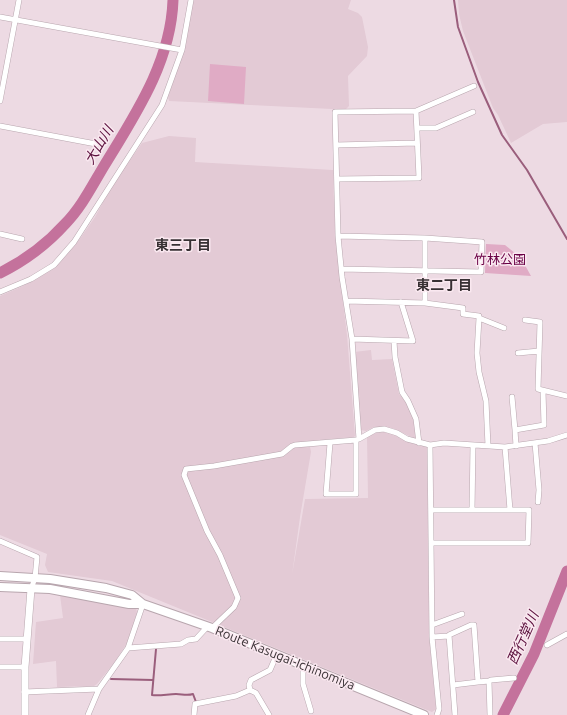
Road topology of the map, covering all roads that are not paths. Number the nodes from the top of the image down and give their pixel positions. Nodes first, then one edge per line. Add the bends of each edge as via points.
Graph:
1 (19, 0) edge
2 (191, 0) edge
3 (0, 17) edge
4 (16, 20) junction
5 (182, 50) junction
6 (474, 86) dead end
7 (0, 101) edge
8 (416, 111) junction
9 (473, 112) dead end
10 (0, 126) edge
11 (417, 128) junction
12 (417, 143) junction
13 (96, 144) dead end
14 (336, 145) junction
15 (337, 179) junction
16 (0, 234) edge
17 (338, 236) junction
18 (22, 238) dead end
19 (425, 238) junction
20 (341, 269) junction
21 (425, 270) junction
22 (0, 292) edge
23 (346, 301) junction
24 (402, 302) junction
25 (424, 303) junction
26 (479, 318) junction
27 (524, 320) dead end
28 (504, 328) dead end
29 (352, 339) junction
30 (394, 341) junction
31 (539, 352) junction
32 (518, 353) dead end
33 (543, 391) junction
34 (567, 396) edge
35 (512, 397) dead end
36 (515, 430) junction
37 (567, 435) edge
38 (357, 439) junction
39 (330, 443) junction
40 (419, 443) junction
41 (536, 443) junction
42 (430, 445) junction
43 (473, 446) junction
44 (488, 446) junction
45 (516, 446) junction
46 (505, 447) junction
47 (538, 502) dead end
48 (431, 510) junction
49 (472, 510) junction
50 (510, 510) junction
51 (0, 542) edge
52 (432, 543) junction
53 (0, 576) edge
54 (34, 578) junction
55 (0, 587) edge
56 (31, 589) junction
57 (143, 604) junction
58 (462, 614) dead end
59 (432, 625) junction
60 (210, 627) junction
61 (567, 634) edge
62 (449, 636) junction
63 (432, 637) junction
64 (0, 639) edge
65 (26, 639) junction
66 (547, 645) dead end
67 (128, 648) junction
68 (277, 654) junction
69 (303, 665) junction
70 (0, 666) edge
71 (25, 666) junction
72 (514, 678) dead end
73 (478, 682) junction
74 (489, 682) junction
75 (453, 685) junction
76 (99, 690) junction
77 (250, 690) junction
78 (24, 692) junction
79 (311, 711) dead end
80 (25, 715) edge
81 (88, 715) edge
82 (194, 715) edge
83 (269, 715) edge
84 (424, 715) edge
85 (437, 715) edge
86 (456, 715) edge
87 (490, 715) edge

1 - 4 street
2 - 5 street
3 - 4 street
4 - 5 street
4 - 7 street
5 - 22 street via 162,105 74,242 54,265 31,279
6 - 8 street
8 - 11 street
8 - 14 street via 335,112
9 - 11 street via 436,128
10 - 13 street
11 - 12 street
12 - 14 street
12 - 15 street via 419,178
14 - 15 street
15 - 17 street
16 - 18 street
17 - 19 street
17 - 20 street
19 - 21 street
19 - 21 street via 482,242 481,272
20 - 21 street
20 - 23 street
21 - 25 street
23 - 24 street
23 - 29 street
24 - 25 street
24 - 30 street via 413,341
25 - 26 street via 463,308 463,314
26 - 28 street
26 - 44 street via 477,353 486,401
27 - 31 street via 540,322
29 - 30 street
29 - 38 street
30 - 40 street via 402,392 416,419
31 - 32 street
31 - 33 street via 538,389
33 - 34 street
33 - 36 street via 544,425
35 - 36 street
36 - 45 street
37 - 41 street
38 - 39 street
38 - 39 street via 356,494 326,494
38 - 40 street via 384,429
39 - 60 street via 295,445 282,454 186,469 184,475 238,598 234,607
40 - 42 street
41 - 45 street
41 - 47 street
42 - 43 street via 444,443
42 - 48 street
43 - 44 street
43 - 49 street
44 - 46 street
45 - 46 street
46 - 50 street
48 - 49 street
48 - 52 street
49 - 50 street
50 - 52 street via 529,510 528,543
51 - 54 street via 37,557
52 - 59 street
53 - 54 main road, Route Kasugai-Ichinomiya
54 - 56 street
54 - 57 main road, Route Kasugai-Ichinomiya via 106,588 132,595
55 - 56 main road, Route Kasugai-Ichinomiya
56 - 57 main road, Route Kasugai-Ichinomiya via 57,590 129,604
56 - 65 street
57 - 60 main road, Route Kasugai-Ichinomiya
57 - 67 street
58 - 59 street
59 - 63 street
60 - 67 street via 196,639 181,644
60 - 68 main road, Route Kasugai-Ichinomiya
61 - 66 street
62 - 63 street
62 - 73 street via 474,625
62 - 75 street
63 - 85 street via 439,709
64 - 65 street
65 - 71 street
67 - 76 street
68 - 69 main road, Route Kasugai-Ichinomiya
68 - 77 street via 270,670 251,680
69 - 79 street via 303,684
69 - 84 main road, Route Kasugai-Ichinomiya
70 - 71 street
71 - 78 street
72 - 74 street
73 - 74 street
73 - 75 street
74 - 87 street
75 - 86 street
76 - 78 street
76 - 81 street
77 - 82 street via 236,696 194,704
77 - 83 street via 256,693
78 - 80 street

